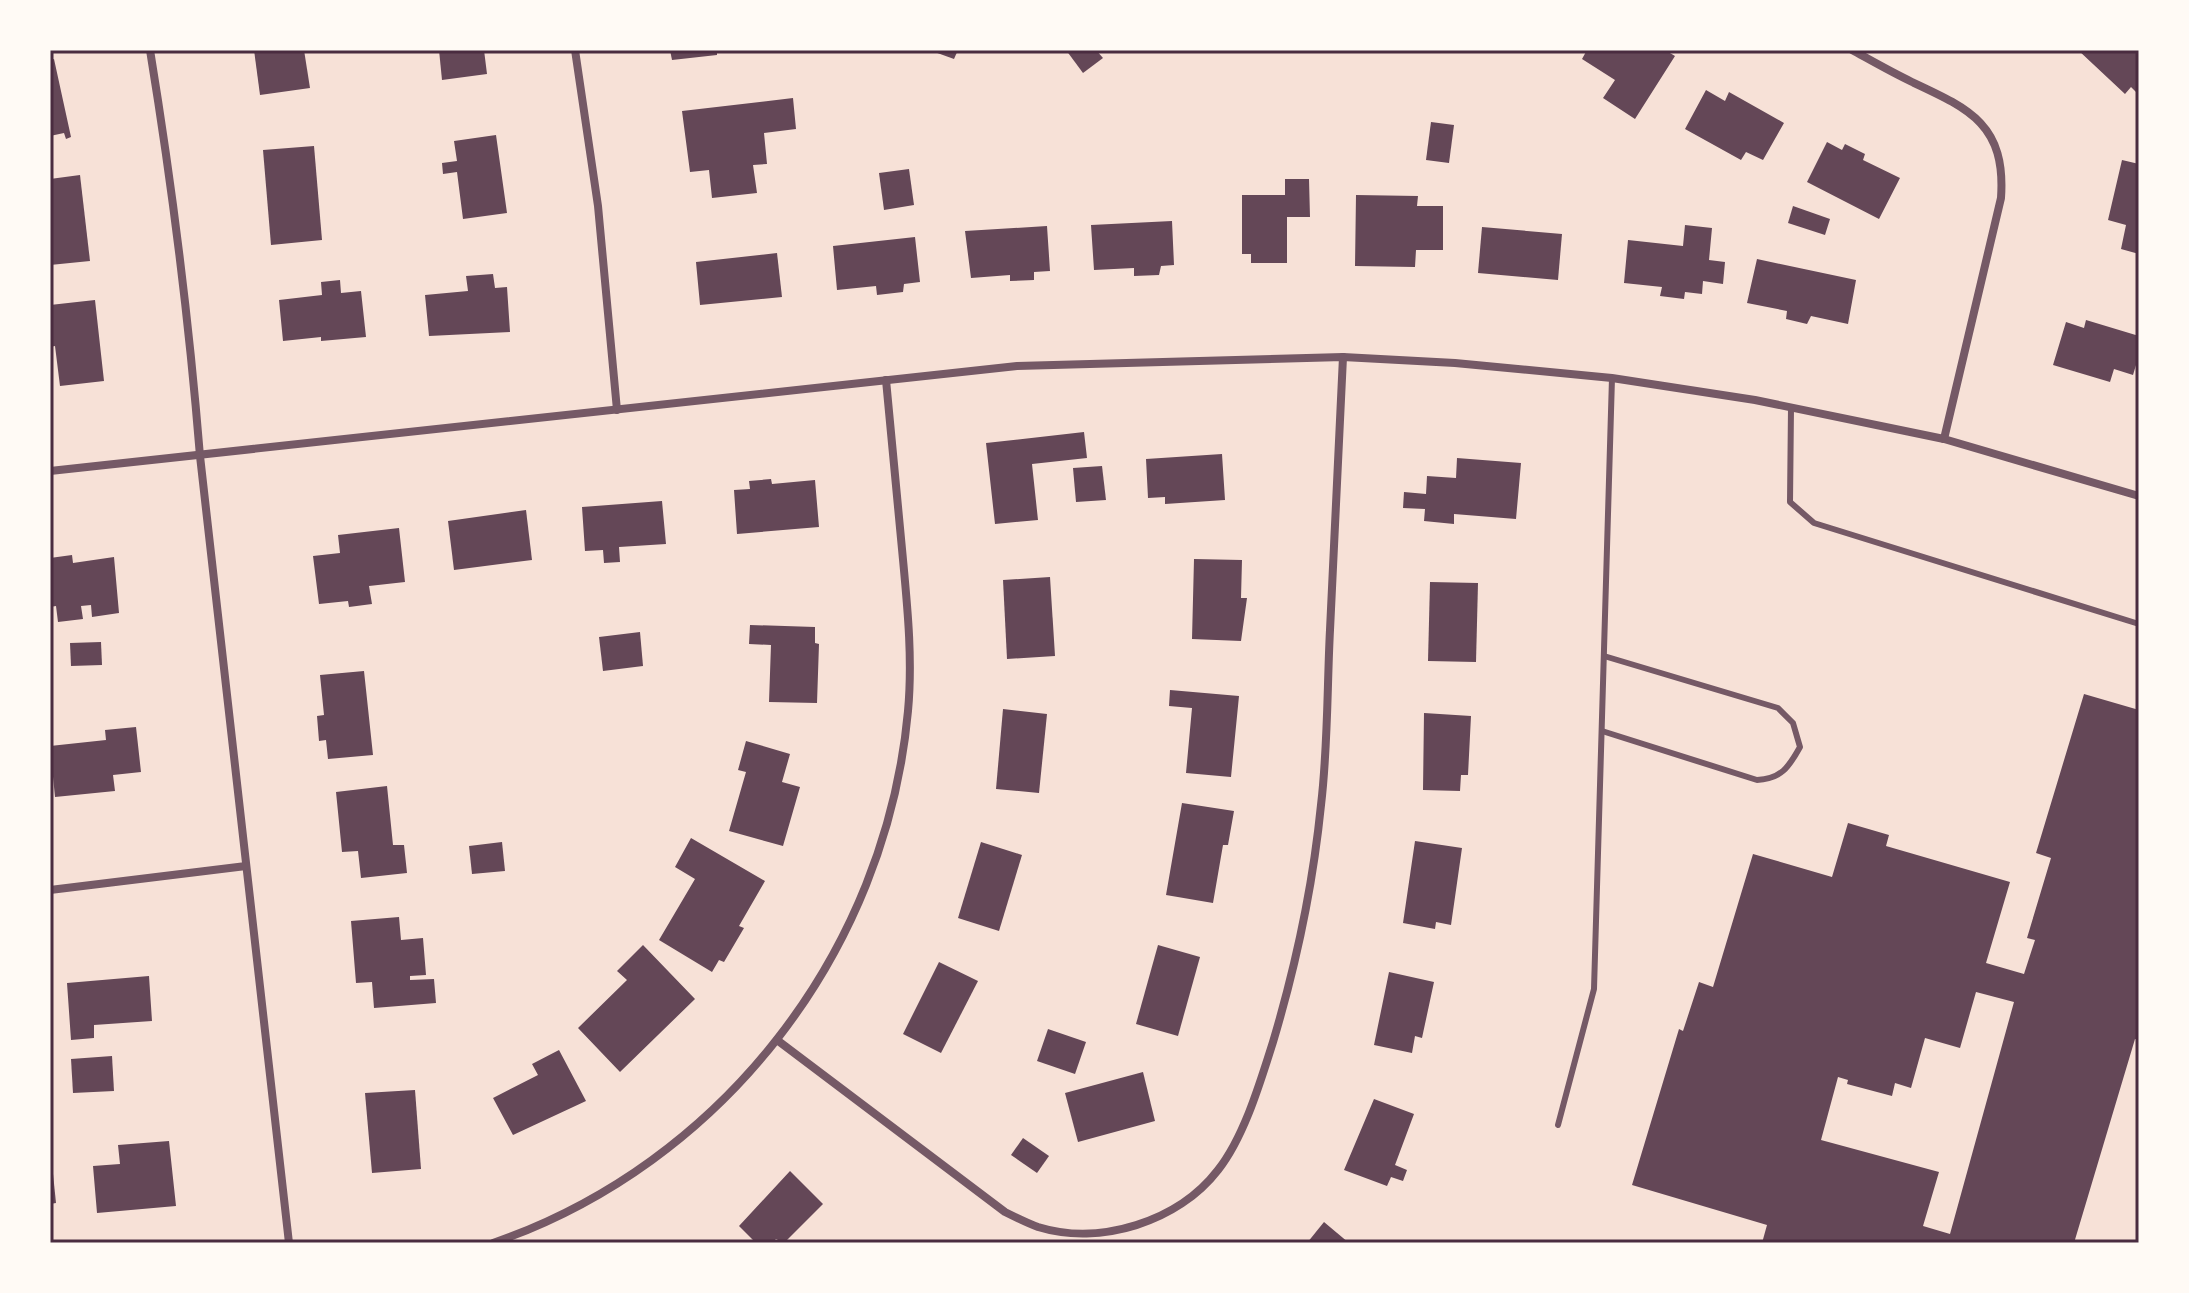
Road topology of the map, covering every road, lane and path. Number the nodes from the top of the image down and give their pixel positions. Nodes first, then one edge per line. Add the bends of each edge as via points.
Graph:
1 (150, 50) edge
2 (575, 50) edge
3 (1852, 50) edge
4 (1343, 357) junction
5 (1612, 378) junction
6 (886, 380) junction
7 (1791, 408) junction
8 (617, 410) junction
9 (1944, 439) junction
10 (200, 456) junction
11 (50, 471) edge
12 (2139, 496) edge
13 (2139, 624) edge
14 (1604, 656) junction
15 (1602, 731) junction
16 (246, 866) junction
17 (50, 890) edge
18 (777, 1040) junction
19 (1558, 1125) dead end
20 (289, 1243) edge
21 (493, 1243) edge

1 - 10 street via 176,217
2 - 8 street via 598,206
3 - 9 street via 1961,105 1982,124 1996,148 2001,198
4 - 5 street
4 - 6 street via 1017,366
4 - 18 street via 1322,804 1309,893 1262,1079 1219,1170 1188,1201 1157,1218 1109,1232 1073,1234 1037,1227 1005,1212
5 - 7 street
5 - 14 lane
6 - 8 street
6 - 18 street via 910,634 908,710 899,771 882,843 858,909 826,971
7 - 9 street
7 - 13 lane via 1790,502 1814,523
8 - 10 street
9 - 12 street
10 - 11 street
10 - 16 street
14 - 15 lane
14 - 15 lane via 1778,708 1793,723 1800,747 1789,768 1757,780
15 - 19 lane via 1594,989
16 - 17 street
16 - 20 street
18 - 21 street via 719,1103 658,1156 597,1196

